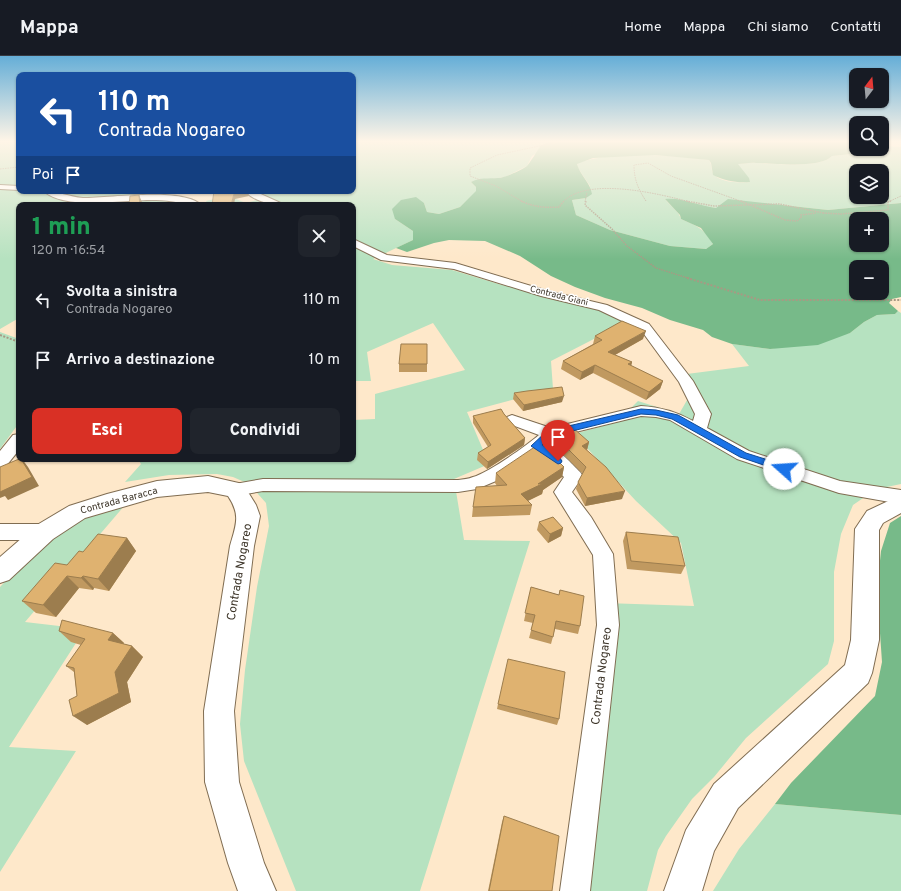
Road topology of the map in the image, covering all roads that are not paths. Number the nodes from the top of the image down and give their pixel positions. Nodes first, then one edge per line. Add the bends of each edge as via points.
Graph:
1 (0, 187) edge
2 (16, 188) edge
3 (56, 194) edge
4 (143, 194) edge
5 (254, 194) edge
6 (134, 198) junction
7 (186, 202) edge
8 (272, 202) edge
9 (356, 244) edge
10 (512, 420) dead end
11 (698, 431) junction
12 (543, 440) junction
13 (16, 443) edge
14 (0, 462) edge
15 (235, 490) junction
16 (901, 497) edge
17 (901, 503) edge
18 (0, 532) edge
19 (45, 532) junction
20 (0, 572) edge
21 (257, 891) edge
22 (575, 891) edge
23 (683, 891) edge

1 - 2 street
3 - 6 street via 82,200
4 - 6 street
5 - 8 street
6 - 7 street via 169,198
9 - 11 street, Contrada Giani via 385,258 455,266 545,294 603,307 645,327 686,381 703,414
10 - 12 street, Contrada Nogareo
11 - 12 street via 675,417 641,411
11 - 16 street via 743,455 839,487
12 - 15 street via 490,477 458,486 263,485
12 - 22 street, Contrada Nogareo via 550,453 574,476 563,492 603,554 608,625
13 - 14 street
15 - 19 street, Contrada Baracca via 208,484 157,489 77,512
15 - 21 street, Contrada Nogareo via 246,505 249,520 241,553 219,711 222,782
17 - 23 street via 875,517 867,529 865,640 858,673 726,796 699,844
18 - 19 street
19 - 20 street, Contrada Baracca

